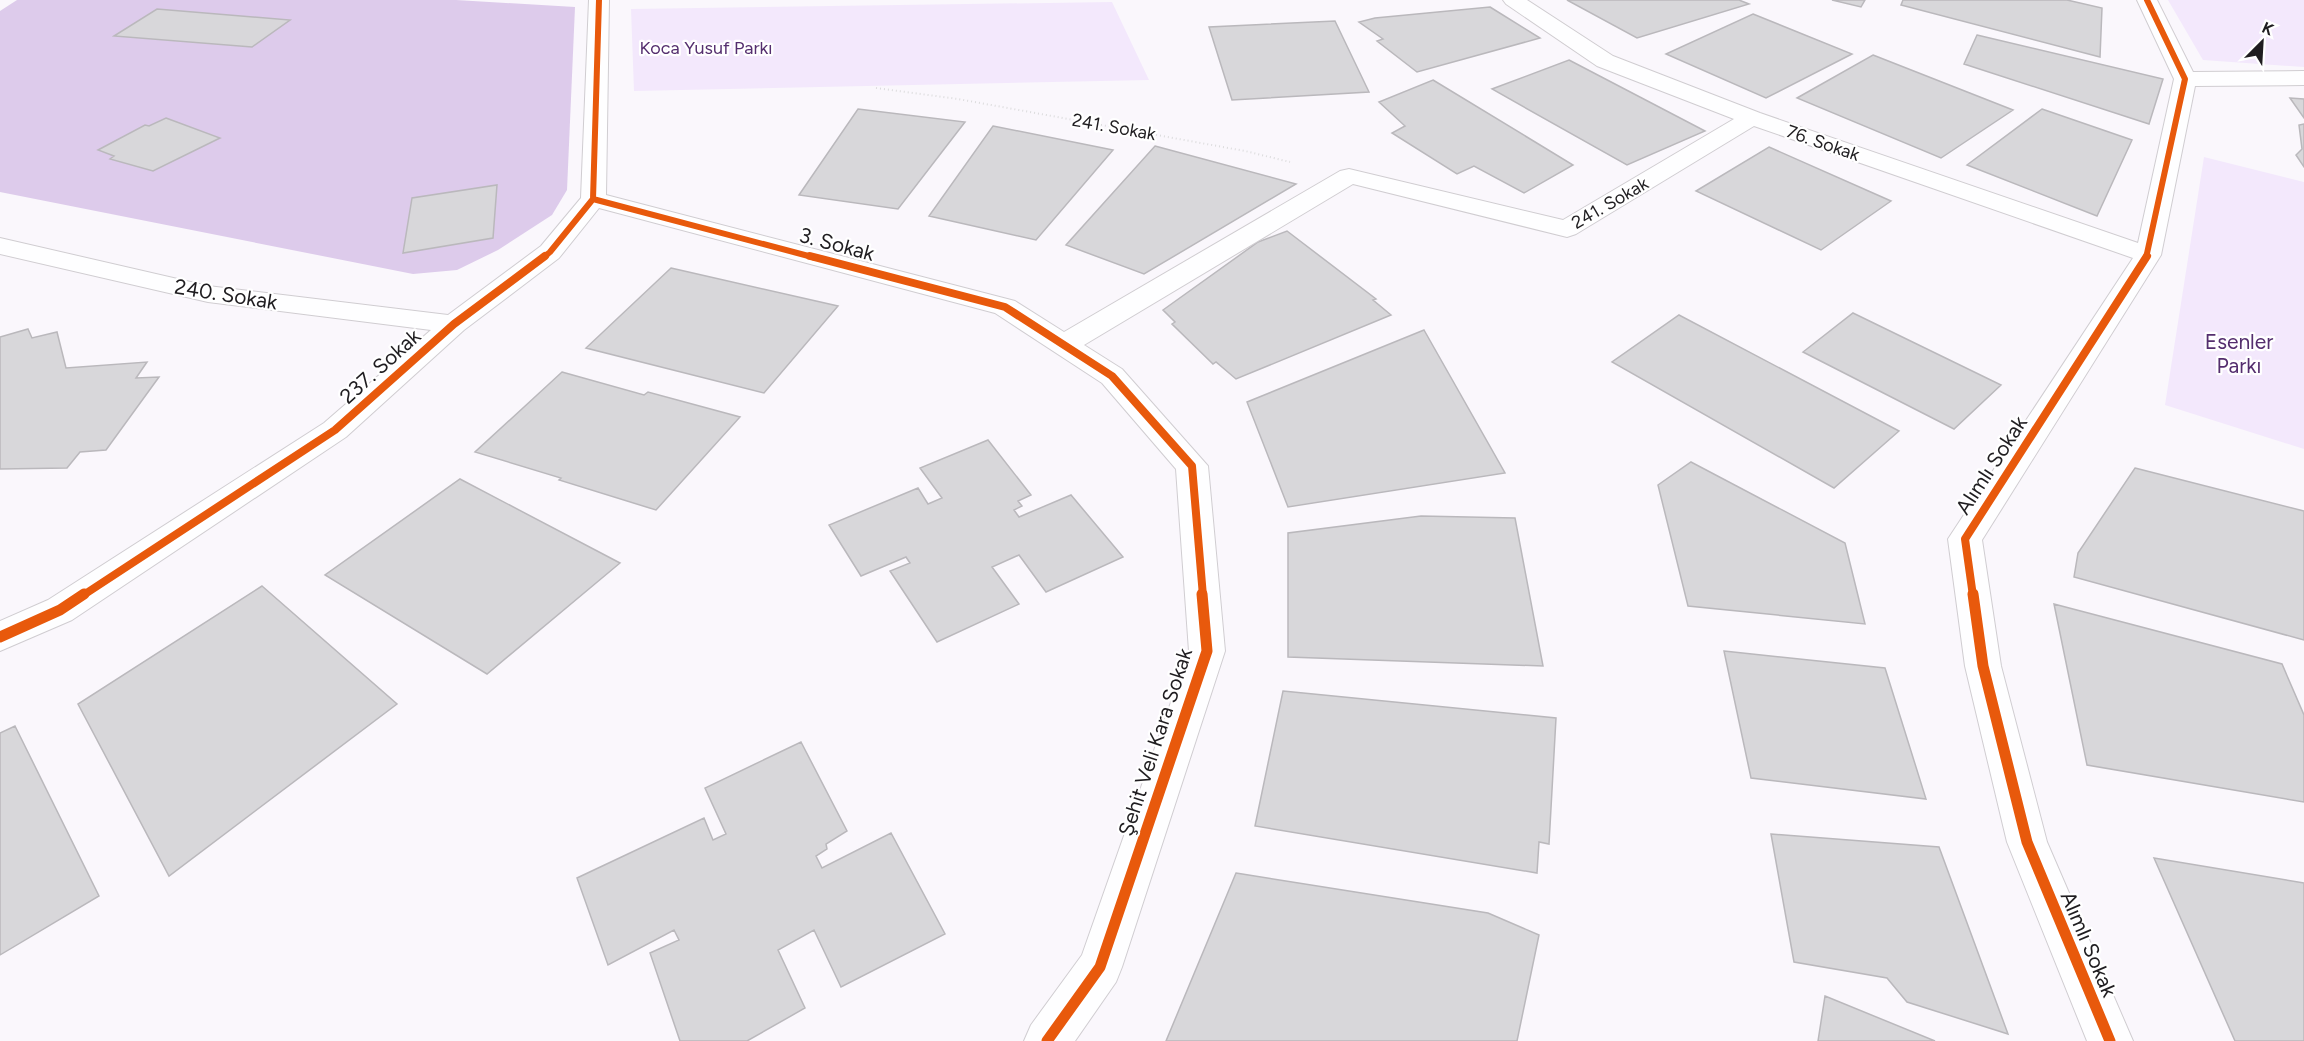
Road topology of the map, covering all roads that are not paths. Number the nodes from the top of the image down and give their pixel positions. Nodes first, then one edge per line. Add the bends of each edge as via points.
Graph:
1 (599, 0) edge
2 (1513, 0) edge
3 (2147, 0) edge
4 (2304, 78) edge
5 (2185, 79) junction
6 (1752, 118) junction
7 (593, 199) junction
8 (0, 246) edge
9 (2148, 255) junction
10 (454, 324) junction
11 (1063, 345) junction
12 (0, 637) edge
13 (1047, 1041) edge
14 (2110, 1041) edge

1 - 7 street
2 - 6 street, 76. Sokak via 1605,61
3 - 5 street
4 - 5 street
5 - 9 street, Alımlı Sokak
6 - 9 street, 76. Sokak
6 - 11 street, 241. Sokak via 1567,229 1350,176
7 - 10 street, 237. Sokak via 550,252
7 - 11 street, 3. Sokak via 1005,307
8 - 10 street, 240. Sokak via 208,294
9 - 14 street, Alımlı Sokak via 1965,539 1983,666 2027,842
10 - 12 street, 237. Sokak via 335,430 60,610
11 - 13 street, Şehit Veli Kara Sokak via 1112,376 1192,466 1207,651 1100,967

